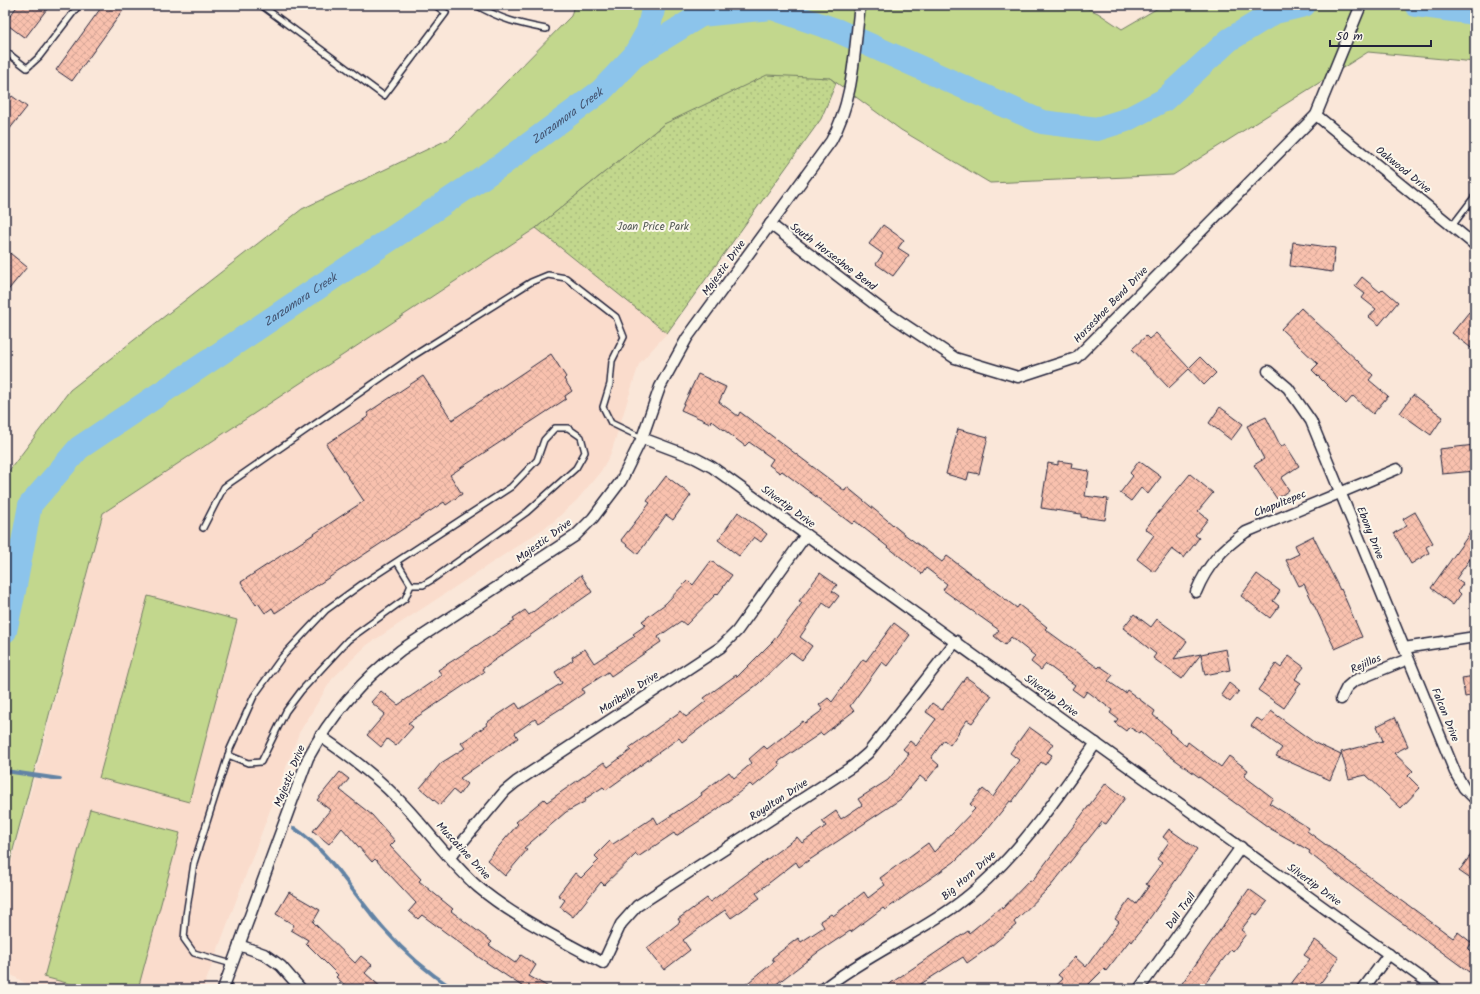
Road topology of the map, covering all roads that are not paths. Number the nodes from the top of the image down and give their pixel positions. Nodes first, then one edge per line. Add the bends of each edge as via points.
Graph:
1 (79, 5) edge
2 (261, 5) edge
3 (435, 5) edge
4 (476, 5) edge
5 (860, 5) edge
6 (1361, 5) edge
7 (546, 29) dead end
8 (5, 51) edge
9 (1316, 115) junction
10 (1475, 196) edge
11 (770, 224) junction
12 (1452, 226) junction
13 (1475, 245) edge
14 (881, 309) joint
15 (1268, 371) dead end
16 (642, 438) junction
17 (1397, 469) dead end
18 (1340, 493) junction
19 (203, 528) dead end
20 (806, 535) junction
21 (396, 562) junction
22 (411, 585) junction
23 (1196, 592) dead end
24 (1475, 637) edge
25 (956, 642) junction
26 (1404, 648) junction
27 (1408, 659) junction
28 (1341, 699) dead end
29 (320, 736) junction
30 (1096, 743) junction
31 (228, 756) junction
32 (1475, 799) edge
33 (1241, 847) junction
34 (450, 857) junction
35 (238, 945) junction
36 (1389, 954) junction
37 (603, 963) joint
38 (232, 964) junction
39 (223, 989) edge
40 (302, 989) edge
41 (824, 989) edge
42 (1139, 989) edge
43 (1363, 989) edge
44 (1437, 989) edge

1 - 8 lane via 39,57 27,68
2 - 3 lane via 384,96 446,13
4 - 7 lane via 496,17
5 - 11 street, Majestic Drive via 848,100 839,128
6 - 9 street
9 - 12 street, Oakwood Drive
9 - 14 street, Horseshoe Bend Drive via 1076,358 1018,376 955,358
10 - 12 lane
11 - 14 street, South Horseshoe Bend
11 - 16 street, Majestic Drive via 673,362 660,387
12 - 13 street, Oakwood Drive
15 - 18 street, Ebony Drive via 1288,388 1304,410
16 - 19 lane via 611,423 603,407 610,384 612,361 624,336 616,317 566,278 548,274 413,356 224,486
16 - 20 street, Silvertip Drive via 712,467
16 - 29 street, Majestic Drive via 621,481 593,518 575,536 379,666 342,706
17 - 18 street, Chapultepec
18 - 23 street, Chapultepec via 1246,532 1227,545 1212,562
18 - 26 street, Ebony Drive
20 - 25 street, Silvertip Drive
20 - 34 street, Maribelle Drive via 738,630 721,647 516,782 505,791
21 - 22 lane
21 - 22 lane via 511,488 537,460 544,440 555,428 568,428 581,437 585,452 576,468 527,512 433,579 423,585
21 - 31 lane via 326,610 282,657 254,696
22 - 31 lane via 405,599 348,640 301,691 286,712 261,762 248,763
24 - 26 street
25 - 30 street, Silvertip Drive
25 - 37 street, Royalton Drive via 868,753 853,766 637,906 622,924
26 - 27 street, Ebony Drive
27 - 28 street, Rejillas via 1354,681
27 - 32 street, Falcon Drive via 1455,772 1464,788
29 - 34 street, Muscatine Drive via 362,764 376,777
29 - 35 street, Majestic Drive via 308,758
30 - 33 street, Silvertip Drive
30 - 41 street, Big Horn Drive via 1032,833 988,879 955,906
31 - 38 lane via 194,863 184,939 194,953
33 - 36 street, Silvertip Drive
33 - 42 street, Dall Trail
34 - 37 street, Muscatine Drive via 477,885 514,914
35 - 38 street, Majestic Drive
35 - 40 street via 264,954 281,966
36 - 43 street
36 - 44 street, Silvertip Drive
38 - 39 street, Majestic Drive

